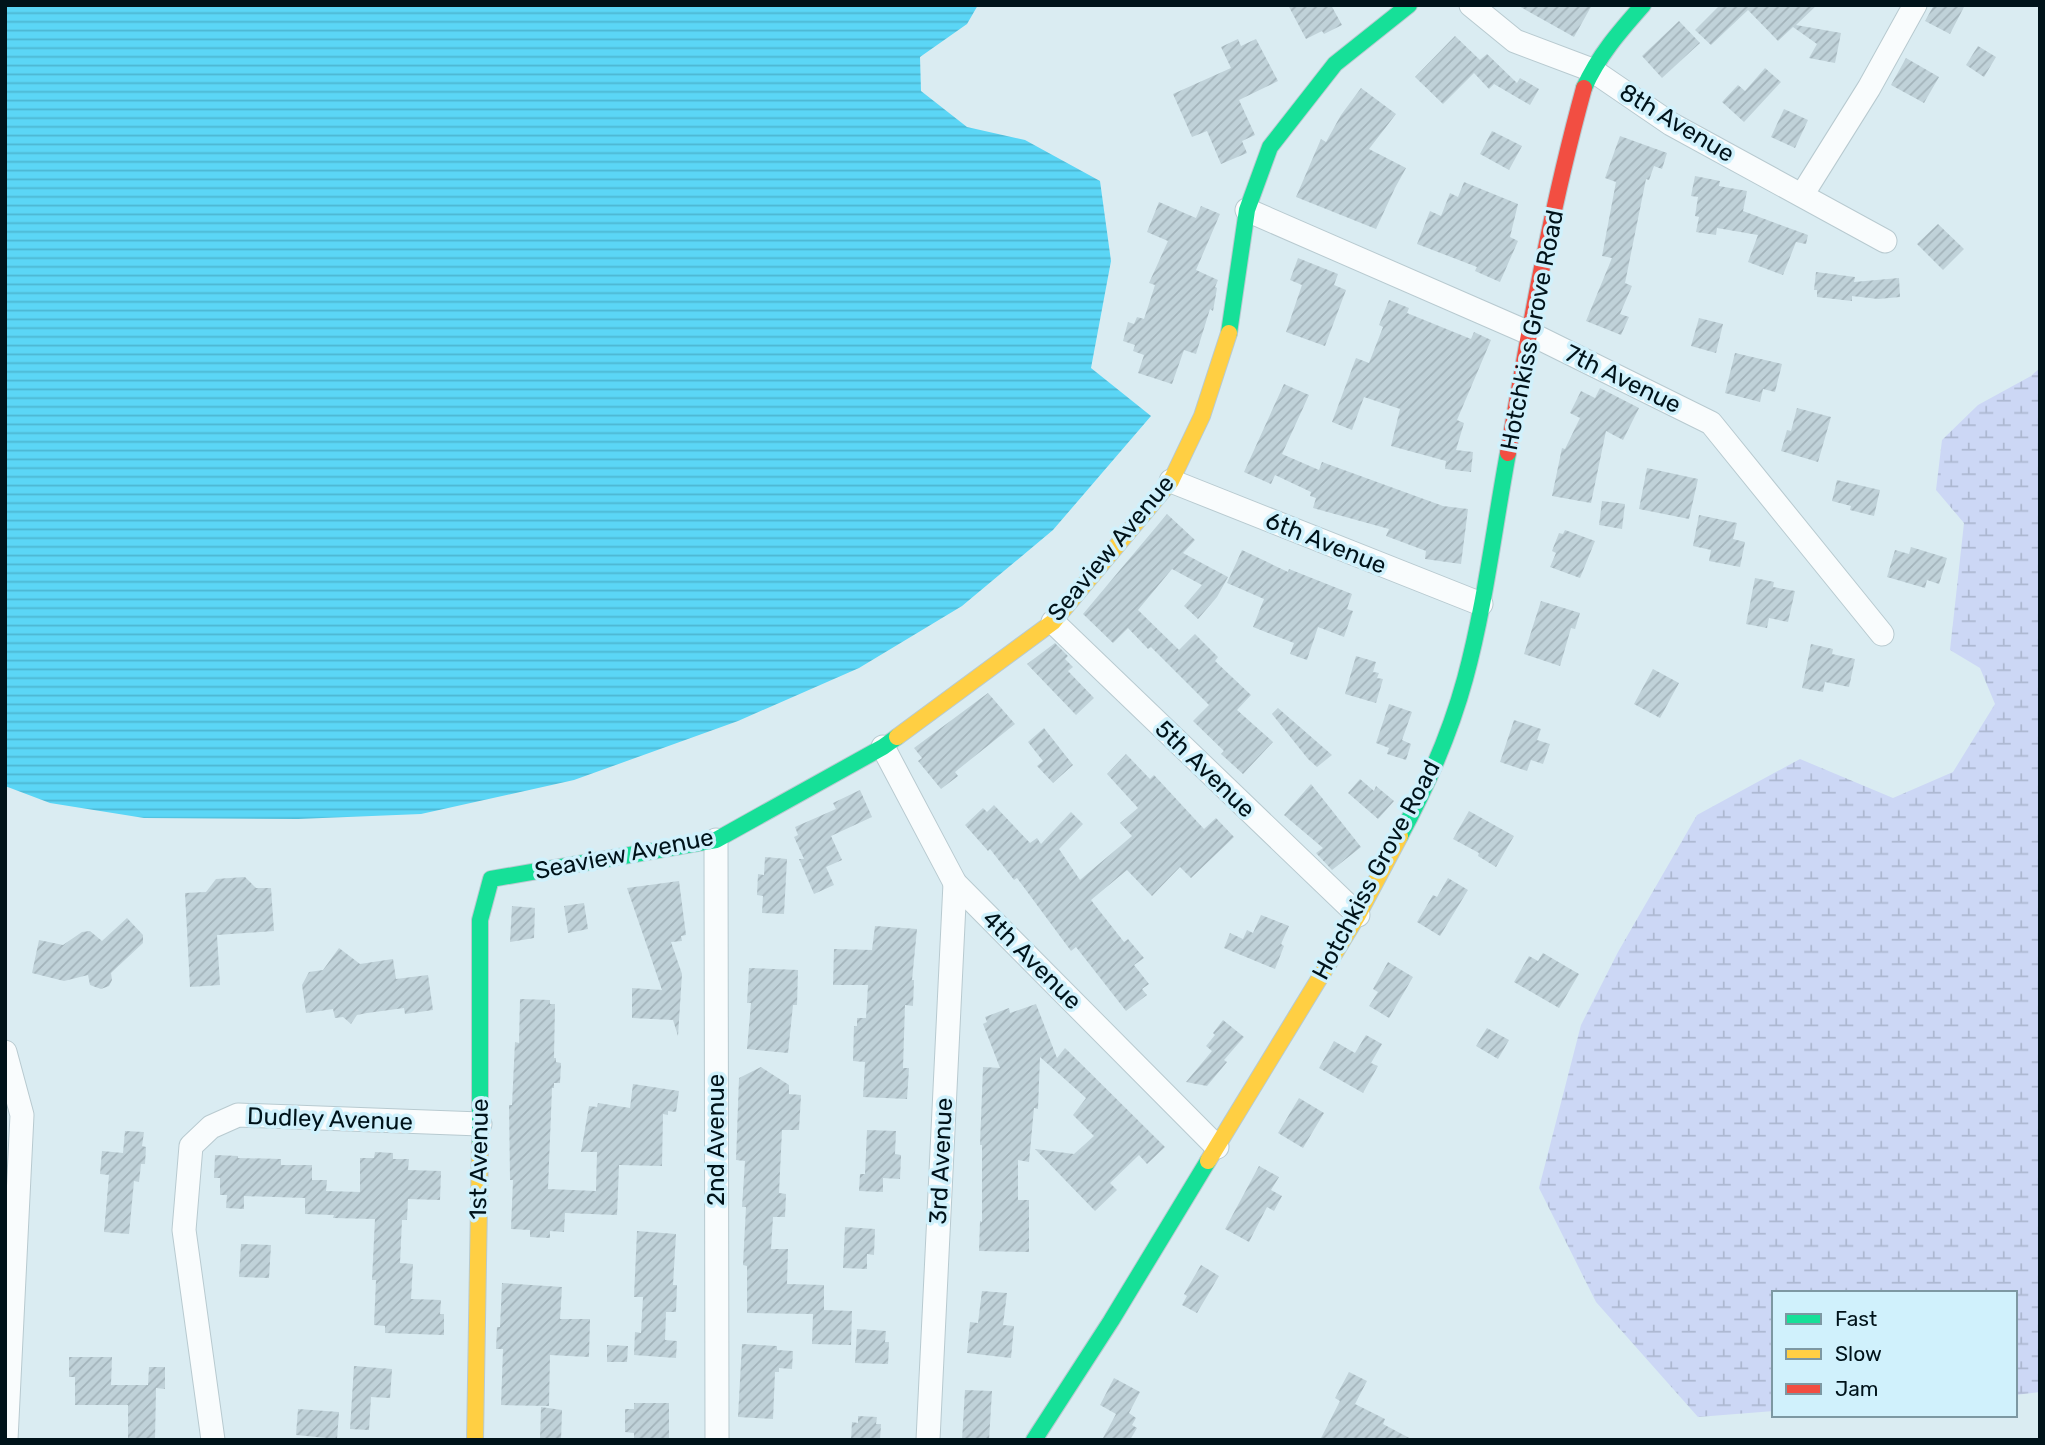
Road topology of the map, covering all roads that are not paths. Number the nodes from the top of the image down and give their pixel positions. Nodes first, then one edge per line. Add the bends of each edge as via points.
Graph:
1 (1409, 5) edge
2 (1471, 5) edge
3 (1643, 5) edge
4 (1915, 5) edge
5 (1592, 70) junction
6 (1802, 195) junction
7 (1247, 210) junction
8 (1885, 241) dead end
9 (1529, 333) junction
10 (1171, 481) junction
11 (1481, 604) junction
12 (1053, 622) junction
13 (1882, 634) dead end
14 (883, 747) junction
15 (716, 840) junction
16 (491, 879) joint
17 (955, 883) junction
18 (1358, 915) junction
19 (5, 1052) edge
20 (480, 1124) junction
21 (1217, 1147) junction
22 (6, 1440) edge
23 (213, 1440) edge
24 (475, 1440) edge
25 (717, 1440) edge
26 (928, 1440) edge
27 (1034, 1440) edge

1 - 7 street, Seaview Avenue via 1335,64 1270,147
2 - 5 street, 8th Avenue via 1514,41
3 - 5 street, Hotchkiss Grove Road
4 - 6 street via 1870,88
5 - 6 street, 8th Avenue via 1671,124
5 - 9 street, Hotchkiss Grove Road via 1562,172
6 - 8 street, 8th Avenue
7 - 9 street, 7th Avenue
7 - 10 street, Seaview Avenue via 1228,338 1202,416
9 - 11 street, Hotchkiss Grove Road
9 - 13 street, 7th Avenue via 1711,423
10 - 11 street, 6th Avenue
10 - 12 street, Seaview Avenue
11 - 18 street, Hotchkiss Grove Road via 1465,679 1429,782
12 - 14 street, Seaview Avenue
12 - 18 street, 5th Avenue
14 - 15 street, Seaview Avenue
14 - 17 street, 4th Avenue
15 - 16 street, Seaview Avenue
15 - 25 street, 2nd Avenue
16 - 20 street, 1st Avenue via 480,920
17 - 21 street, 4th Avenue
17 - 26 street, 3rd Avenue
18 - 21 street, Hotchkiss Grove Road
19 - 22 street via 22,1115
20 - 23 street, Dudley Avenue via 238,1115 211,1128 191,1146 184,1230
20 - 24 street, 1st Avenue
21 - 27 street, Hotchkiss Grove Road

